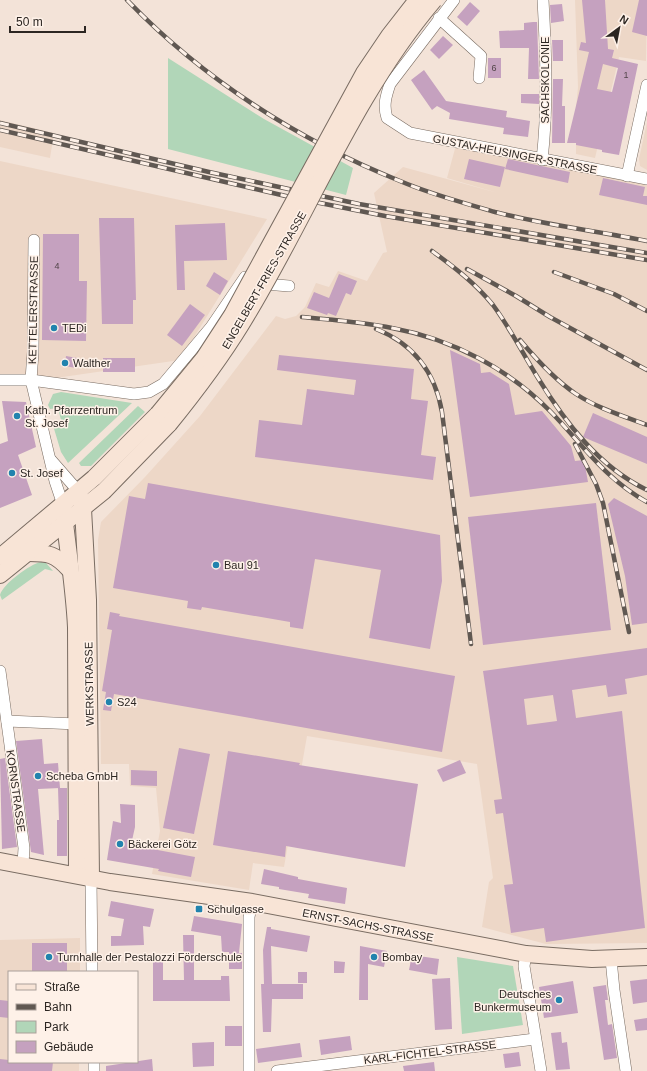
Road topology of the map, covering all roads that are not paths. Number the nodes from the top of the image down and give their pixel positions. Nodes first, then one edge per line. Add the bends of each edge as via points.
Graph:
1 (417, 0) edge
2 (434, 0) edge
3 (454, 0) edge
4 (543, 0) edge
5 (439, 18) junction
6 (480, 78) dead end
7 (647, 85) edge
8 (542, 160) junction
9 (627, 176) junction
10 (647, 179) edge
11 (34, 240) dead end
12 (289, 286) dead end
13 (0, 380) edge
14 (31, 380) junction
15 (164, 419) junction
16 (51, 460) junction
17 (79, 492) junction
18 (63, 505) junction
19 (83, 509) junction
20 (65, 523) junction
21 (29, 553) junction
22 (0, 557) edge
23 (69, 569) junction
24 (0, 576) edge
25 (0, 671) edge
26 (7, 721) junction
27 (77, 724) junction
28 (0, 861) edge
29 (23, 864) junction
30 (84, 876) junction
31 (252, 902) junction
32 (526, 954) junction
33 (647, 957) edge
34 (611, 959) junction
35 (92, 971) edge
36 (535, 1039) junction
37 (249, 1071) edge
38 (277, 1071) edge
39 (541, 1071) edge
40 (626, 1071) edge

1 - 15 main road, ENGELBERT-FRIES-STRASSE, bridge via 364,73 232,315
2 - 15 main road, ENGELBERT-FRIES-STRASSE, bridge via 376,78 243,322 193,395
3 - 5 street
4 - 8 street, SACHSKOLONIE via 546,54 545,138
5 - 6 street via 481,56
5 - 8 street, GUSTAV-HEUSINGER-STRASSE via 390,84 385,99 388,118 410,133
7 - 9 street
8 - 9 street, GUSTAV-HEUSINGER-STRASSE
9 - 10 street, GUSTAV-HEUSINGER-STRASSE
11 - 14 street, KETTELERSTRASSE
12 - 14 street via 265,284 244,276 211,327 182,363 163,384 149,392 134,394
13 - 14 street, KETTELERSTRASSE
14 - 16 street, KETTELERSTRASSE
15 - 17 main road, ENGELBERT-FRIES-STRASSE
15 - 19 main road, ENGELBERT-FRIES-STRASSE via 127,470
16 - 17 street, KETTELERSTRASSE
16 - 18 street, KETTELERSTRASSE
17 - 18 main road, ENGELBERT-FRIES-STRASSE
17 - 19 main road, WERKSTRASSE
18 - 20 main road, WERKSTRASSE
18 - 22 main road, ENGELBERT-FRIES-STRASSE
19 - 20 main road, ENGELBERT-FRIES-STRASSE
19 - 30 main road, WERKSTRASSE via 88,626
20 - 21 main road, ENGELBERT-FRIES-STRASSE
20 - 23 main road, WERKSTRASSE
21 - 23 main road via 53,555
21 - 24 main road, ENGELBERT-FRIES-STRASSE
23 - 27 main road, WERKSTRASSE via 76,627
25 - 26 street, KORNSTRASSE
26 - 27 street
26 - 29 street, KORNSTRASSE via 24,848
27 - 30 main road, WERKSTRASSE
28 - 29 main road, ERNST-SACHS-STRASSE
29 - 30 main road, ERNST-SACHS-STRASSE
30 - 31 main road, ERNST-SACHS-STRASSE
30 - 35 street
31 - 32 main road, ERNST-SACHS-STRASSE
31 - 37 street via 249,917
32 - 34 main road, ERNST-SACHS-STRASSE
32 - 36 street via 524,966
33 - 34 main road, ERNST-SACHS-STRASSE
34 - 40 street
36 - 38 street, KARL-FICHTEL-STRASSE
36 - 39 street

